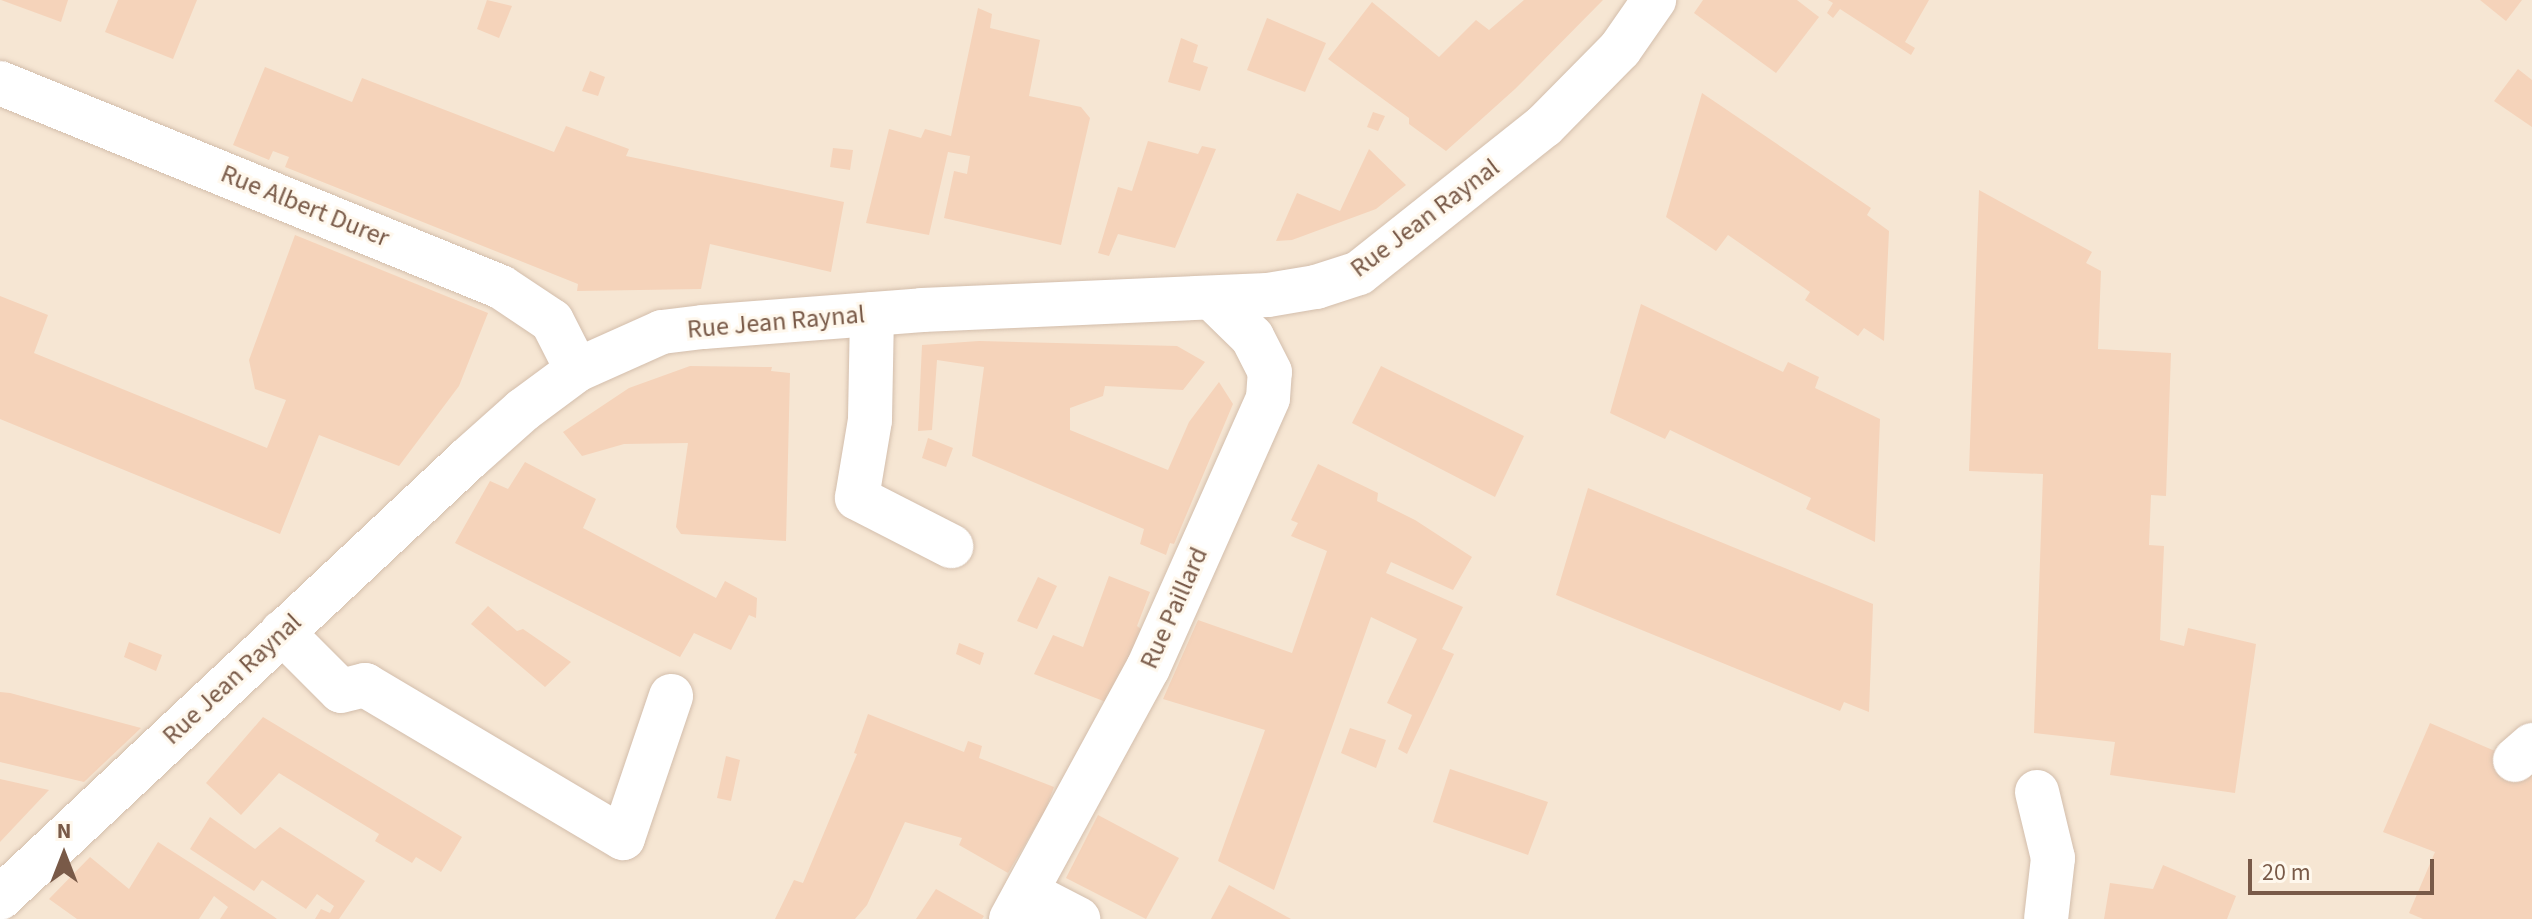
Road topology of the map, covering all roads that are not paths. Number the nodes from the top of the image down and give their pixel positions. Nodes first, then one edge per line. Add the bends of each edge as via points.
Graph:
1 (1654, 0) edge
2 (0, 83) edge
3 (1213, 299) junction
4 (872, 314) junction
5 (577, 370) junction
6 (951, 546) dead end
7 (282, 632) junction
8 (671, 696) dead end
9 (2037, 792) dead end
10 (0, 898) edge
11 (1018, 906) edge
12 (1078, 919) edge
13 (2046, 919) edge

1 - 3 street, Rue Jean Raynal via 1620,49 1544,126 1359,273 1316,287
2 - 5 street, Rue Albert Durer via 501,287 552,321
3 - 4 street, Rue Jean Raynal
3 - 11 street, Rue Paillard via 1252,337 1270,372 1268,398 1148,668
4 - 5 street, Rue Jean Raynal via 662,332
4 - 6 street via 870,420 857,498
5 - 7 street, Rue Jean Raynal via 523,410
7 - 8 street via 341,691 365,685 623,838
7 - 10 street, Rue Jean Raynal
9 - 13 street via 2053,858
11 - 12 street

